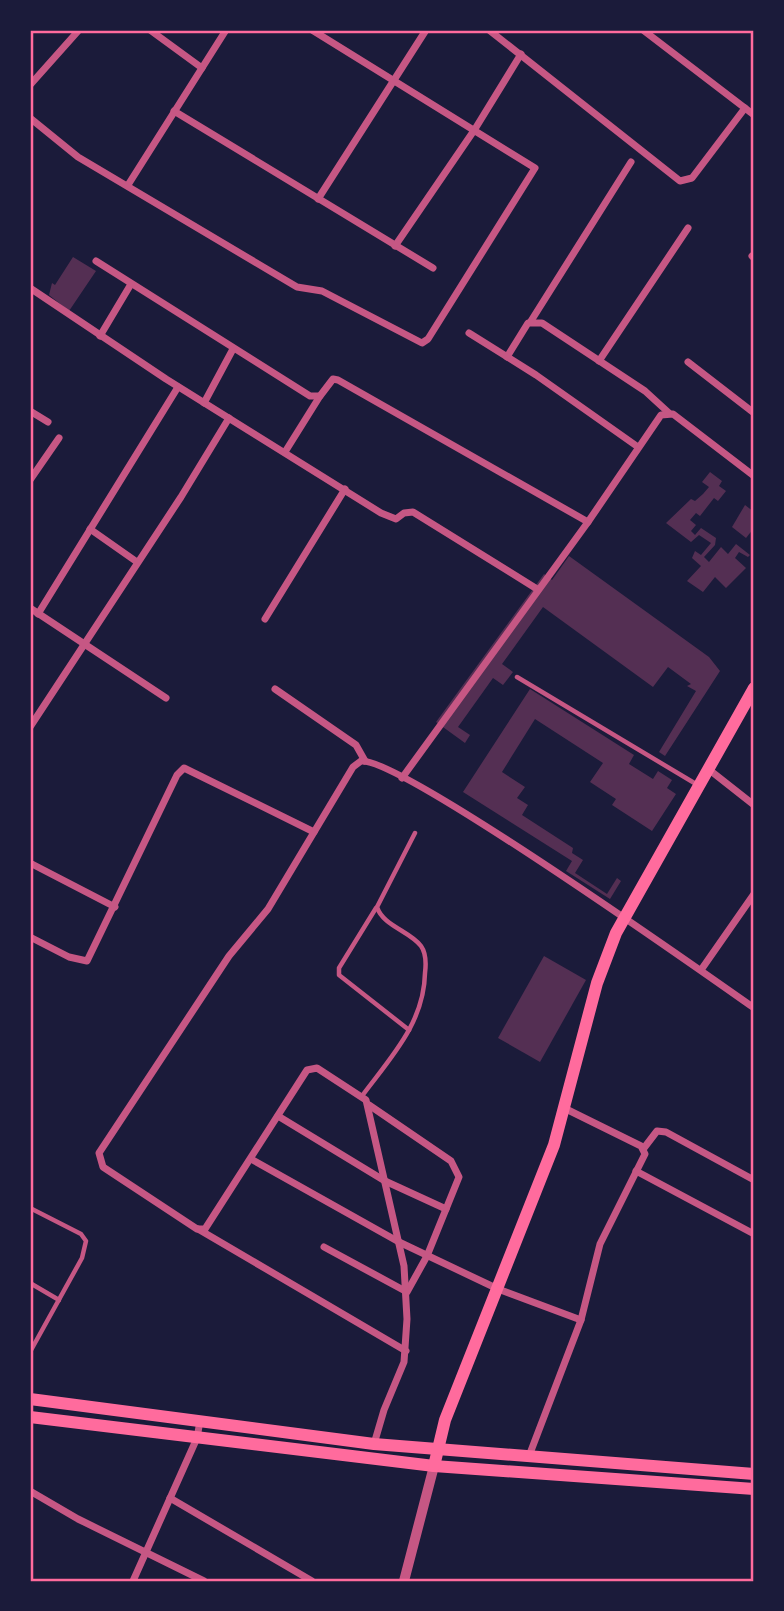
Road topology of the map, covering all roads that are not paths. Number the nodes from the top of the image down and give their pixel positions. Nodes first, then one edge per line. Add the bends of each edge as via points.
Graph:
1 (79, 30) edge
2 (150, 30) edge
3 (226, 30) edge
4 (312, 30) edge
5 (329, 30) edge
6 (426, 30) edge
7 (489, 30) edge
8 (643, 30) edge
9 (324, 37) junction
10 (521, 54) junction
11 (202, 68) junction
12 (393, 78) junction
13 (30, 85) edge
14 (745, 108) junction
15 (174, 111) junction
16 (754, 116) edge
17 (30, 118) edge
18 (475, 129) junction
19 (631, 162) dead end
20 (128, 185) junction
21 (318, 199) junction
22 (688, 228) dead end
23 (395, 246) junction
24 (96, 261) dead end
25 (433, 268) dead end
26 (131, 284) junction
27 (30, 288) edge
28 (531, 321) junction
29 (468, 333) dead end
30 (100, 336) junction
31 (233, 349) junction
32 (507, 357) junction
33 (599, 361) junction
34 (688, 362) dead end
35 (178, 387) junction
36 (320, 396) junction
37 (204, 403) junction
38 (30, 411) edge
39 (669, 413) junction
40 (754, 413) edge
41 (229, 418) junction
42 (48, 422) dead end
43 (59, 438) dead end
44 (638, 447) junction
45 (285, 452) junction
46 (754, 476) edge
47 (30, 480) edge
48 (345, 489) junction
49 (588, 522) junction
50 (90, 529) junction
51 (137, 562) junction
52 (537, 589) junction
53 (30, 608) edge
54 (38, 614) junction
55 (265, 619) dead end
56 (83, 644) junction
57 (517, 677) dead end
58 (275, 688) dead end
59 (754, 688) edge
60 (166, 698) dead end
61 (30, 727) edge
62 (365, 761) junction
63 (706, 768) junction
64 (402, 778) junction
65 (697, 785) junction
66 (754, 805) edge
67 (314, 832) junction
68 (415, 833) dead end
69 (30, 863) edge
70 (754, 894) edge
71 (115, 906) junction
72 (377, 907) junction
73 (624, 916) junction
74 (30, 937) edge
75 (701, 970) junction
76 (754, 1008) edge
77 (409, 1030) junction
78 (362, 1096) junction
79 (368, 1104) junction
80 (566, 1109) junction
81 (278, 1116) junction
82 (644, 1148) junction
83 (251, 1159) junction
84 (636, 1171) junction
85 (754, 1180) edge
86 (385, 1181) junction
87 (30, 1208) edge
88 (446, 1209) junction
89 (197, 1229) junction
90 (754, 1234) edge
91 (399, 1242) junction
92 (324, 1247) dead end
93 (427, 1256) junction
94 (30, 1283) edge
95 (498, 1289) junction
96 (407, 1292) junction
97 (59, 1300) junction
98 (581, 1320) junction
99 (406, 1351) junction
100 (30, 1352) edge
101 (30, 1399) edge
102 (30, 1417) edge
103 (200, 1421) junction
104 (197, 1438) junction
105 (374, 1444) junction
106 (438, 1450) junction
107 (529, 1456) junction
108 (434, 1466) junction
109 (668, 1467) junction
110 (754, 1474) edge
111 (665, 1482) junction
112 (754, 1489) edge
113 (30, 1491) edge
114 (170, 1498) junction
115 (147, 1552) junction
116 (133, 1581) edge
117 (204, 1581) edge
118 (312, 1581) edge
119 (404, 1581) edge

1 - 13 street
2 - 11 street
3 - 11 street
4 - 9 street
5 - 9 street
6 - 12 street
7 - 10 street
8 - 14 street
9 - 12 street
10 - 14 street via 680,181 692,178
10 - 18 street
11 - 15 street
12 - 18 street
12 - 21 street
14 - 16 street
15 - 20 street
15 - 21 street
17 - 20 street via 78,157
18 - 20 street via 530,163 535,171 422,343 322,291 297,287
18 - 23 street
19 - 28 street
21 - 23 street
22 - 33 street
23 - 25 street
24 - 26 street
26 - 30 street
26 - 31 street
27 - 30 street
28 - 32 street
28 - 33 street via 542,323
29 - 32 street
30 - 35 street
31 - 36 street via 310,396
31 - 37 street
32 - 44 street
33 - 39 street via 659,401
34 - 40 street
35 - 37 street
35 - 50 street
36 - 45 street
36 - 49 street via 333,379 338,380
37 - 41 street
38 - 42 street
39 - 44 street via 657,418
39 - 46 street
41 - 45 street
41 - 51 street
43 - 47 street
44 - 49 street
45 - 48 street
48 - 52 street via 393,518 414,512
48 - 55 street
49 - 52 street
50 - 51 street
50 - 54 street
51 - 56 street
52 - 64 street
53 - 54 street
54 - 56 street
56 - 60 street
56 - 61 street
57 - 65 lane
58 - 62 street via 356,745
59 - 63 main road
62 - 64 street
62 - 67 street via 353,767
63 - 65 main road
63 - 66 street
64 - 73 street
65 - 73 main road
67 - 71 street via 184,768
67 - 89 street via 268,909 229,956 99,1153 103,1167
68 - 72 lane
69 - 71 street
70 - 75 street
71 - 74 street via 84,962
72 - 77 lane via 424,952 424,996
72 - 77 lane via 355,939 339,975
73 - 75 street
73 - 80 main road via 597,983
75 - 76 street
77 - 78 lane
78 - 79 street
78 - 81 street via 312,1067
79 - 86 street
79 - 88 street via 455,1166 459,1177
80 - 82 street
80 - 95 main road
81 - 83 street
81 - 86 street
82 - 84 street
82 - 85 street via 657,1131 666,1132
83 - 89 street via 209,1227
83 - 91 street
84 - 90 street
84 - 98 street via 600,1244
86 - 88 street
86 - 91 street
87 - 97 lane via 86,1241
88 - 93 street
89 - 99 street
91 - 93 street
91 - 96 street
92 - 96 street
93 - 95 street
93 - 96 street
94 - 97 lane
95 - 98 street
95 - 106 main road via 453,1398
96 - 99 street
97 - 100 lane
98 - 107 street
99 - 105 street
101 - 103 main road
102 - 104 main road
103 - 104 street
103 - 105 main road
104 - 108 main road
104 - 114 street
105 - 106 main road
106 - 107 main road
106 - 108 main road
107 - 109 main road
108 - 111 main road
108 - 119 street
109 - 110 main road
109 - 111 main road
111 - 112 main road
113 - 115 street
114 - 115 street
114 - 118 street
115 - 116 street
115 - 117 street

